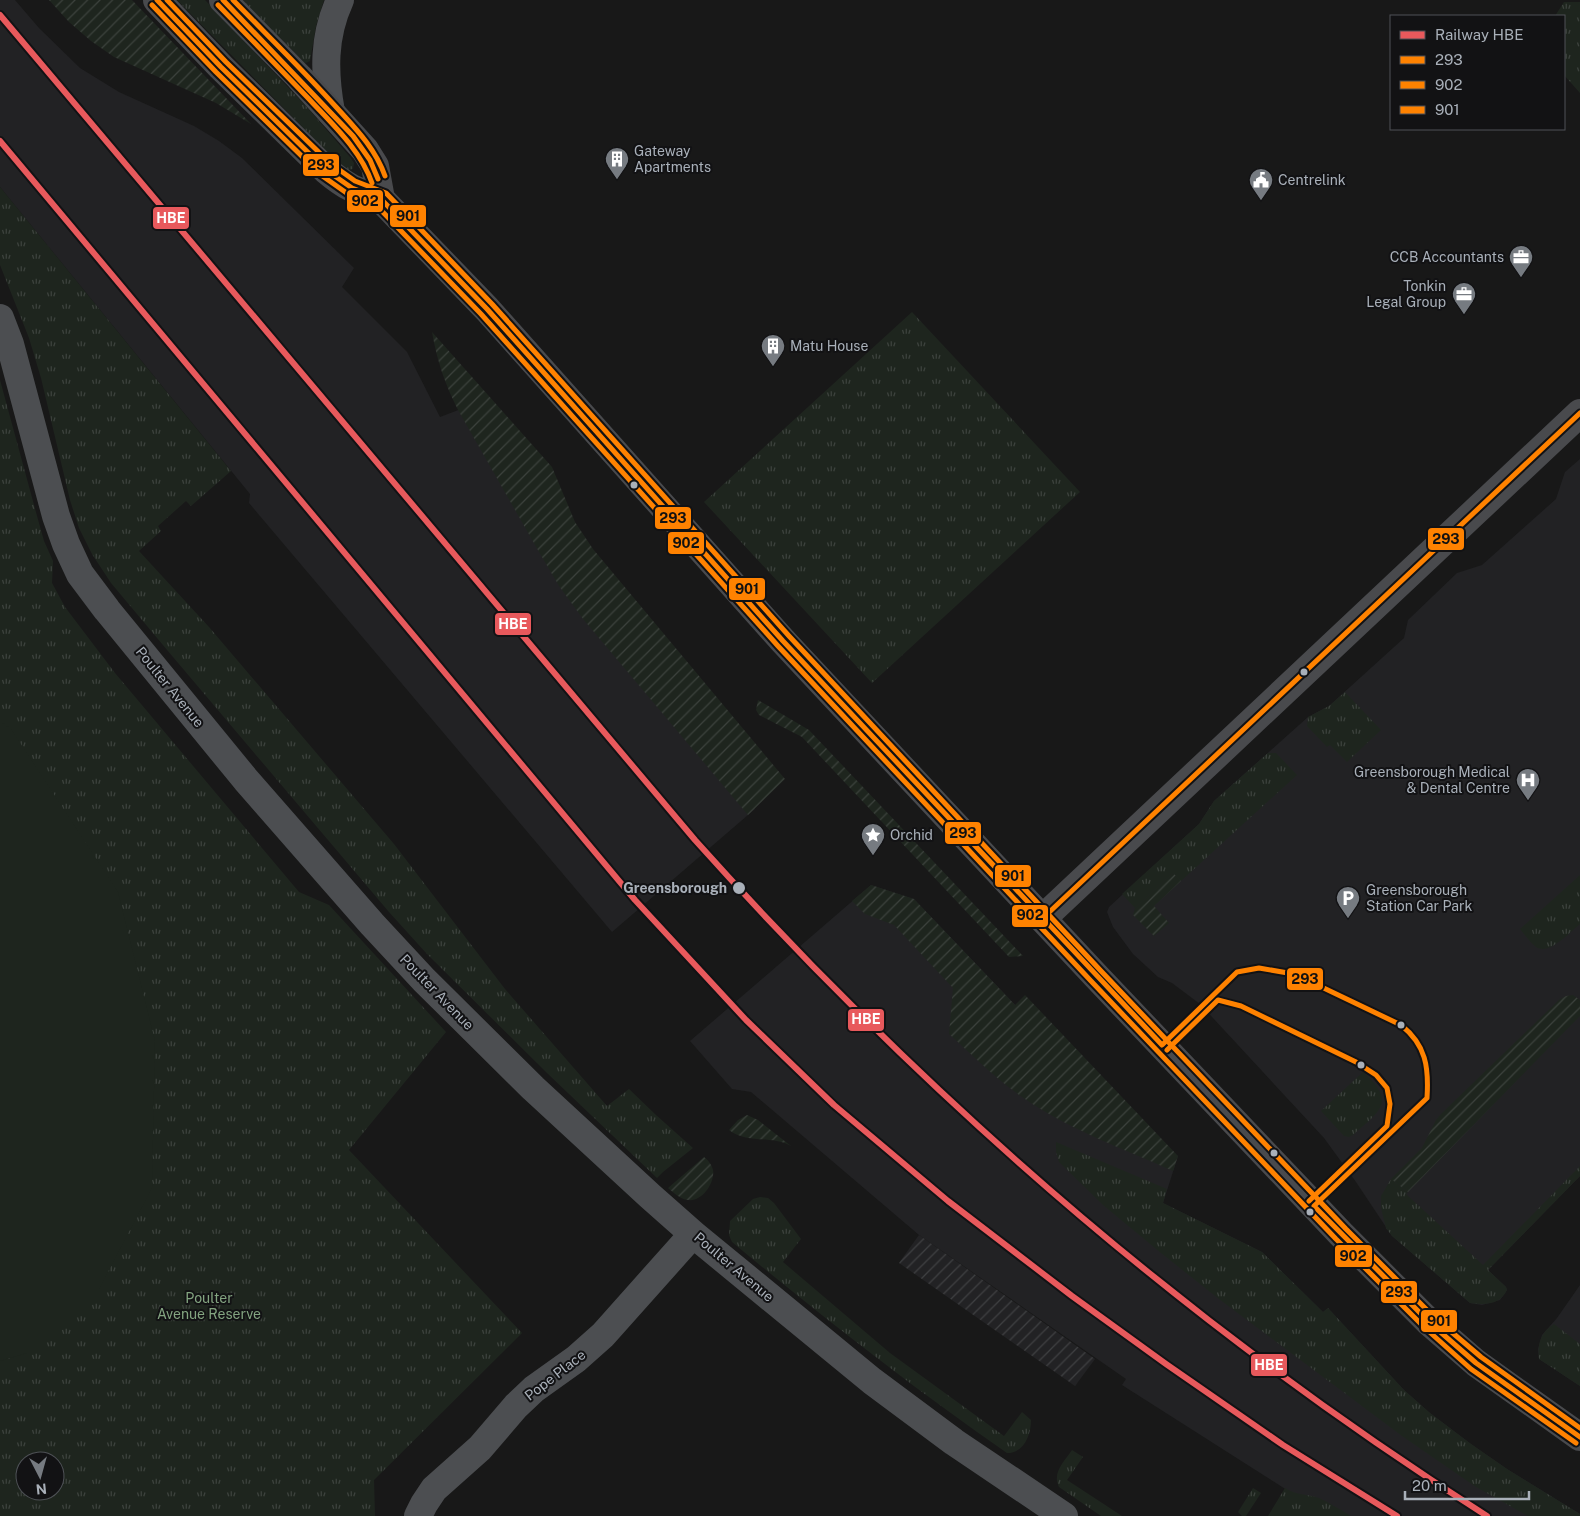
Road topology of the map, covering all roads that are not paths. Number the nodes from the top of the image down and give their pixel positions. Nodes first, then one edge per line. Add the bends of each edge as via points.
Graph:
1 (157, 0) edge
2 (222, 0) edge
3 (340, 0) edge
4 (331, 112) junction
5 (381, 199) junction
6 (0, 318) edge
7 (1580, 413) edge
8 (1043, 918) junction
9 (693, 1234) junction
10 (1580, 1437) edge
11 (418, 1516) edge
12 (1064, 1516) edge

1 - 5 main road via 326,170 357,192
2 - 4 main road
3 - 4 street via 325,56
4 - 5 main road via 375,166
5 - 8 main road via 487,309 783,641
6 - 9 street, Poulter Avenue via 66,544 80,574 107,610 246,780 424,980 533,1088
7 - 8 main road
8 - 10 main road via 1300,1191 1417,1310 1476,1363
9 - 11 street, Pope Place via 603,1335 534,1389 480,1448 434,1489
9 - 12 street, Poulter Avenue via 872,1381 954,1442

